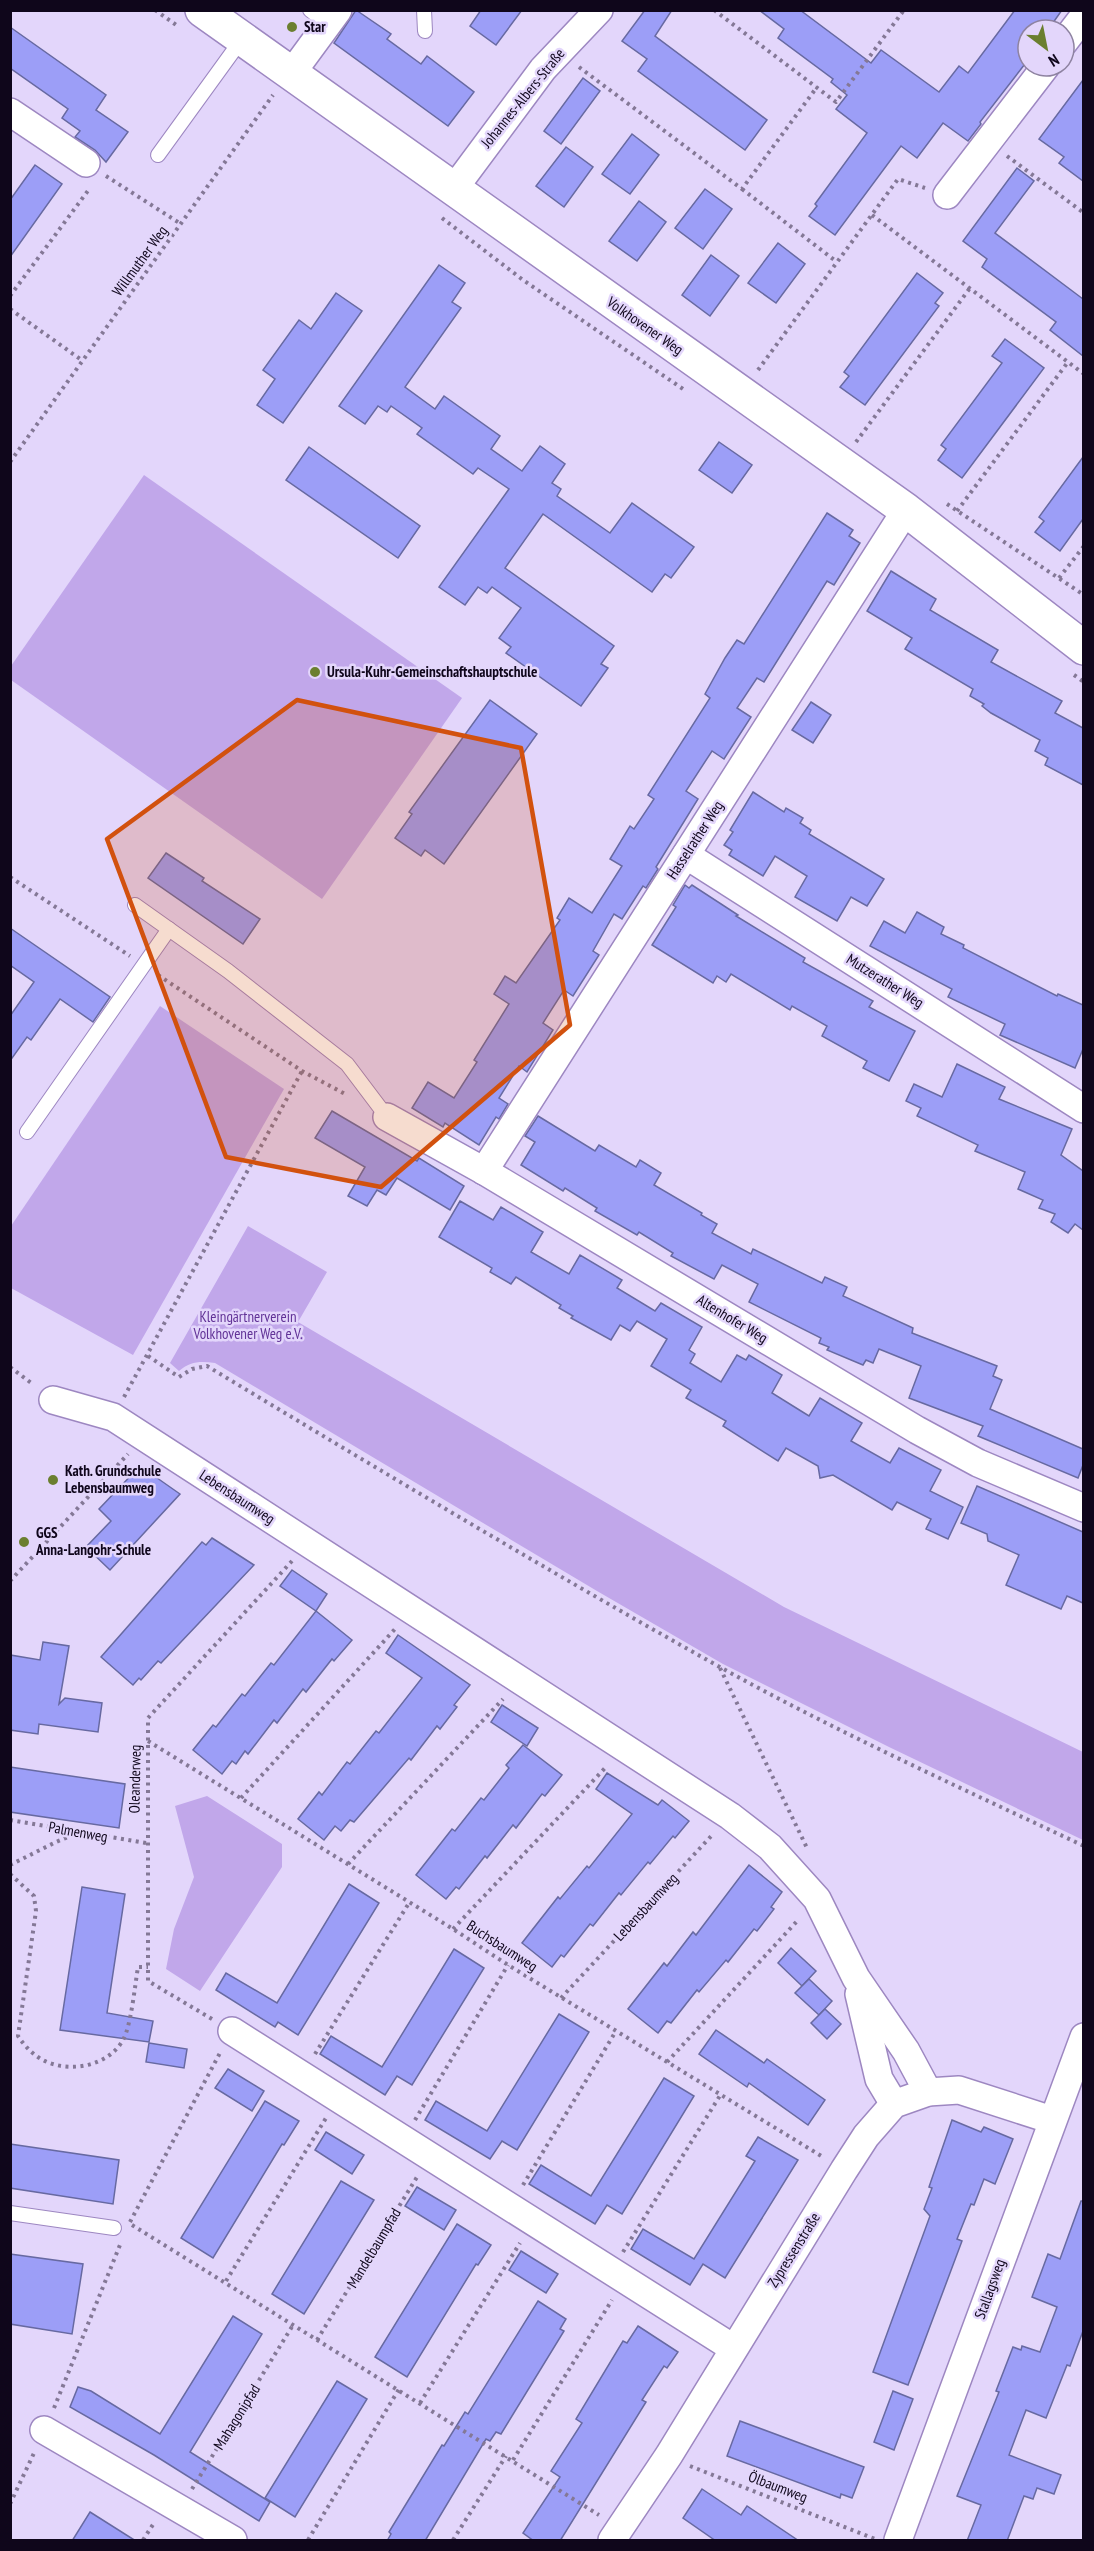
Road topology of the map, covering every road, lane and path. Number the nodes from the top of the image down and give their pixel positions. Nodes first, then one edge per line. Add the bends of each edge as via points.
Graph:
1 (424, 10) edge
2 (599, 10) edge
3 (714, 10) edge
4 (904, 10) edge
5 (208, 12) edge
6 (325, 15) edge
7 (425, 31) dead end
8 (242, 39) junction
9 (558, 52) junction
10 (291, 74) junction
11 (1037, 78) edge
12 (817, 87) junction
13 (10, 112) edge
14 (988, 142) junction
15 (158, 155) dead end
16 (93, 168) junction
17 (742, 189) junction
18 (453, 190) junction
19 (947, 195) joint
20 (1083, 213) edge
21 (872, 215) junction
22 (181, 224) junction
23 (837, 262) junction
24 (970, 288) junction
25 (10, 296) edge
26 (10, 309) edge
27 (83, 361) junction
28 (1068, 362) junction
29 (1083, 374) edge
30 (754, 376) dead end
31 (855, 443) dead end
32 (11, 461) edge
33 (906, 510) junction
34 (958, 510) dead end
35 (1083, 546) edge
36 (1059, 578) dead end
37 (1083, 648) edge
38 (686, 855) junction
39 (13, 878) edge
40 (10, 886) edge
41 (135, 905) dead end
42 (169, 929) junction
43 (144, 966) junction
44 (302, 1071) junction
45 (350, 1096) dead end
46 (1083, 1109) edge
47 (387, 1117) joint
48 (27, 1132) dead end
49 (484, 1171) junction
50 (148, 1356) junction
51 (54, 1400) dead end
52 (112, 1417) junction
53 (143, 1438) junction
54 (1083, 1508) edge
55 (309, 1543) junction
56 (10, 1581) edge
57 (412, 1611) junction
58 (720, 1667) junction
59 (520, 1681) junction
60 (148, 1741) junction
61 (624, 1748) junction
62 (241, 1798) junction
63 (730, 1816) junction
64 (10, 1820) edge
65 (81, 1832) junction
66 (146, 1843) junction
67 (1083, 1846) edge
68 (348, 1864) junction
69 (10, 1865) edge
70 (10, 1874) edge
71 (810, 1889) junction
72 (409, 1903) junction
73 (453, 1929) junction
74 (508, 1965) junction
75 (148, 1967) junction
76 (856, 1978) junction
77 (561, 1998) junction
78 (232, 2031) junction
79 (616, 2031) junction
80 (1083, 2037) edge
81 (668, 2062) junction
82 (302, 2075) junction
83 (928, 2092) junction
84 (721, 2094) junction
85 (339, 2098) junction
86 (894, 2104) junction
87 (1052, 2120) junction
88 (404, 2139) junction
89 (430, 2155) junction
90 (844, 2170) junction
91 (510, 2206) junction
92 (10, 2213) edge
93 (533, 2221) junction
94 (129, 2223) junction
95 (120, 2229) joint
96 (122, 2240) dead end
97 (618, 2275) junction
98 (226, 2282) junction
99 (293, 2325) junction
100 (317, 2340) junction
101 (733, 2348) junction
102 (399, 2389) junction
103 (420, 2403) junction
104 (44, 2430) junction
105 (669, 2455) junction
106 (506, 2456) junction
107 (513, 2460) junction
108 (10, 2504) edge
109 (180, 2508) junction
110 (616, 2534) edge
111 (233, 2541) edge
112 (308, 2541) edge
113 (453, 2541) edge
114 (879, 2541) edge
115 (898, 2541) edge

1 - 7 lane
2 - 9 street, Johannes-Albers-Straße
3 - 12 path
4 - 12 path via 836,102
5 - 8 street, Volkhovener Weg
6 - 10 street
8 - 10 street, Volkhovener Weg
8 - 15 lane
9 - 17 path
9 - 18 street, Johannes-Albers-Straße
10 - 18 street, Volkhovener Weg
10 - 22 path, Willmuther Weg
11 - 14 street
12 - 17 path
13 - 16 street
14 - 19 street
14 - 20 path
16 - 22 path
16 - 25 path
17 - 23 path
18 - 33 street, Volkhovener Weg
19 - 21 path via 898,179
21 - 23 path
21 - 24 path
22 - 27 path, Willmuther Weg
23 - 30 path
24 - 28 path
24 - 31 path
26 - 27 path
27 - 32 path, Willmuther Weg
28 - 29 path
28 - 34 path
33 - 37 street, Volkhovener Weg
33 - 38 street, Hasselrather Weg
35 - 36 path
38 - 46 street, Mutzerather Weg
38 - 49 street, Hasselrather Weg
39 - 40 path
39 - 43 path
41 - 42 lane
42 - 43 lane
42 - 47 lane via 347,1064
43 - 44 path
43 - 48 lane
44 - 45 path
44 - 50 path
47 - 49 street, Altenhofer Weg
49 - 54 street, Altenhofer Weg via 917,1430 978,1463
50 - 52 path
50 - 58 path via 179,1377 207,1366
51 - 52 street, Lebensbaumweg
52 - 53 street, Lebensbaumweg
53 - 55 street, Lebensbaumweg
53 - 56 path
55 - 57 street, Lebensbaumweg
55 - 60 path, Oleanderweg via 148,1718
57 - 59 street, Lebensbaumweg
57 - 62 path
58 - 67 path
58 - 71 path via 810,1853
59 - 61 street, Lebensbaumweg
59 - 68 path
60 - 62 path, Buchsbaumweg
60 - 66 path, Oleanderweg
61 - 63 street, Lebensbaumweg
61 - 73 path
62 - 68 path, Buchsbaumweg
63 - 71 street, Lebensbaumweg via 770,1847
63 - 77 path, Lebensbaumweg
64 - 65 path, Palmenweg
65 - 66 path, Palmenweg
65 - 69 path
66 - 75 path, Oleanderweg
68 - 72 path, Buchsbaumweg
70 - 75 path via 34,1896 36,1911 18,2036 42,2060 69,2067 83,2066 114,2053 125,2038 138,1967
71 - 76 street, Lebensbaumweg
71 - 81 path
72 - 73 path, Buchsbaumweg
72 - 82 path
73 - 74 path, Buchsbaumweg
74 - 77 path, Buchsbaumweg
74 - 88 path
75 - 78 path via 148,1981
76 - 83 street, Lebensbaumweg via 906,2051
76 - 86 street, Lebensbaumweg via 879,2079
77 - 79 path, Buchsbaumweg
78 - 82 street
78 - 94 path
79 - 81 path, Buchsbaumweg
79 - 91 path
80 - 87 street, Stallagsweg
81 - 84 path, Buchsbaumweg
82 - 85 street
83 - 86 street, Zypressenstraße
83 - 87 street, Zypressenstraße via 958,2090
84 - 90 path, Buchsbaumweg
84 - 97 path
85 - 88 street
85 - 98 path
86 - 90 street, Zypressenstraße
87 - 115 street, Stallagsweg
88 - 89 street
89 - 91 street
89 - 100 path, Mandelbaumpfad
90 - 101 street, Zypressenstraße
91 - 93 street
92 - 95 lane
93 - 97 street
93 - 103 path
94 - 95 path
94 - 98 path
96 - 104 path
97 - 101 street
97 - 107 path
98 - 99 path
99 - 100 path
99 - 109 path, Mahagonipfad
100 - 102 path
101 - 105 street, Zypressenstraße
102 - 103 path
102 - 112 path
103 - 106 path
104 - 108 path
104 - 109 street
105 - 110 street, Zypressenstraße
105 - 114 path, Ölbaumweg
106 - 107 path
106 - 113 path
107 - 110 path
109 - 111 street

